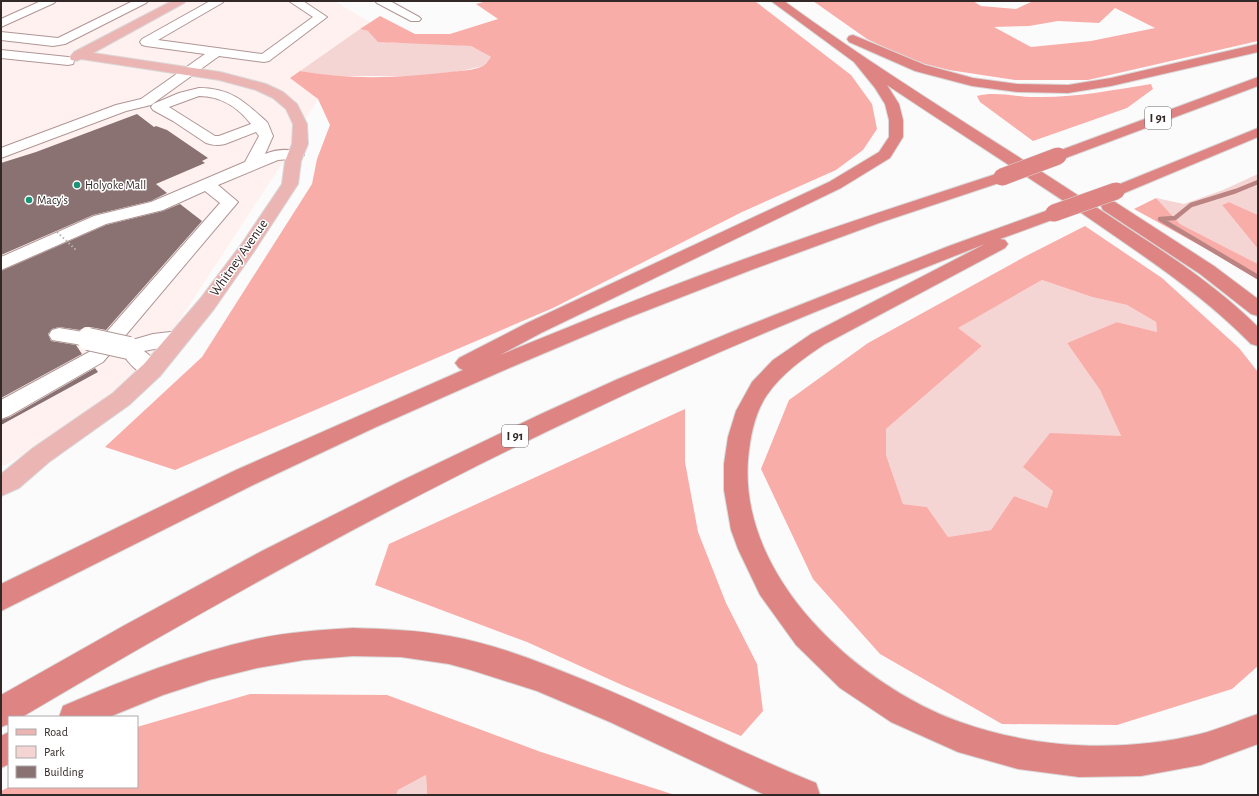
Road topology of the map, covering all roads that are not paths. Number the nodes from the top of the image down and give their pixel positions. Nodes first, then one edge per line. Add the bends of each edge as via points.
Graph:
1 (50, 1) edge
2 (142, 1) edge
3 (180, 1) edge
4 (218, 1) edge
5 (295, 1) edge
6 (381, 1) edge
7 (777, 1) edge
8 (800, 1) edge
9 (415, 19) dead end
10 (1, 23) edge
11 (1, 36) edge
12 (853, 39) junction
13 (1, 47) edge
14 (1258, 48) edge
15 (216, 52) junction
16 (1, 54) edge
17 (73, 58) junction
18 (857, 58) junction
19 (188, 72) junction
20 (1258, 81) edge
21 (152, 104) junction
22 (260, 124) junction
23 (1258, 132) edge
24 (1, 153) edge
25 (296, 155) junction
26 (251, 165) junction
27 (208, 185) junction
28 (1054, 212) junction
29 (1, 264) edge
30 (1258, 309) edge
31 (59, 335) dead end
32 (179, 338) junction
33 (1258, 339) edge
34 (140, 359) junction
35 (1, 410) edge
36 (41, 455) junction
37 (1, 471) edge
38 (1, 486) edge
39 (214, 493) junction
40 (1, 598) edge
41 (1, 712) edge
42 (76, 716) edge
43 (1258, 729) edge
44 (804, 795) edge

1 - 10 street
2 - 11 street via 53,42
3 - 17 main road
4 - 15 street via 146,42
5 - 15 street via 321,17 264,58
6 - 9 street
7 - 18 highway
8 - 12 highway
12 - 14 highway via 920,68 972,82 1017,88 1068,89 1111,82
12 - 30 highway via 1192,260
13 - 17 street
15 - 19 street
16 - 17 street
17 - 19 main road, Whitney Avenue via 141,70
18 - 33 highway via 1093,212 1166,263 1223,306
18 - 39 highway via 892,104 896,120 896,137 885,156 835,185 534,328
19 - 21 street
19 - 25 main road, Whitney Avenue via 247,82 270,90 285,100 292,107 300,124 300,144
20 - 39 highway, I 91, bridge via 1002,177 801,245 583,328 387,412
21 - 22 street via 199,92 217,94 247,110
21 - 22 street via 211,140 220,141
21 - 24 street via 117,109
22 - 26 street via 266,136
23 - 28 highway, I 91, bridge via 1116,191
25 - 26 street via 276,155
25 - 32 main road, Whitney Avenue via 290,184 249,246
26 - 27 street
27 - 29 street via 157,206 100,220
27 - 35 street via 230,202 96,356
28 - 41 highway, I 91 via 789,316 551,419 376,504 247,572
28 - 43 highway via 964,264 824,336 798,353 770,377 752,402 742,428 737,455 737,497 746,537 774,593 819,651 884,706 906,720 953,744 986,757 1054,774 1099,777 1142,774 1182,766 1217,753
31 - 34 street, bridge via 88,339
32 - 34 main road, Whitney Avenue
32 - 34 street via 153,341
34 - 36 main road, Whitney Avenue via 121,399
36 - 37 main road, Whitney Avenue
36 - 38 main road, Whitney Avenue
39 - 40 highway, I 91
42 - 44 highway via 165,679 271,651 321,644 408,644 482,658 548,681

